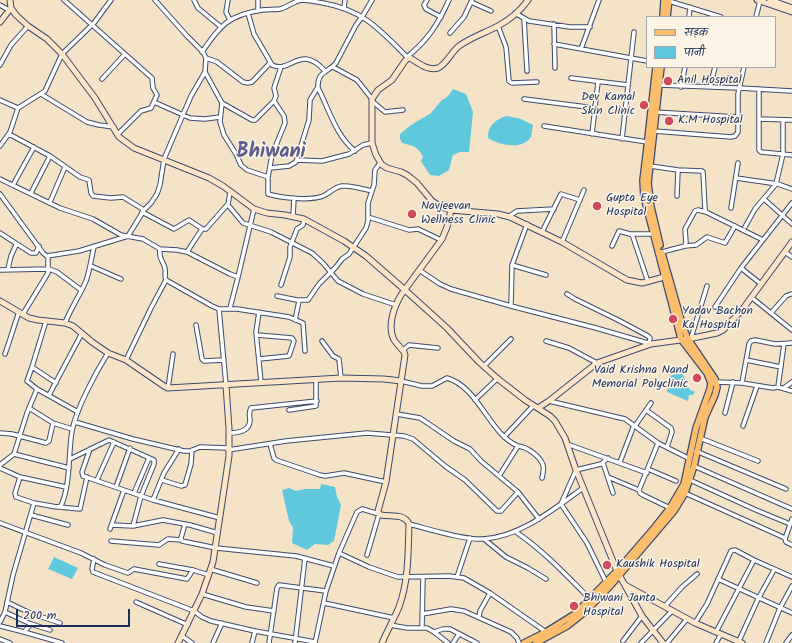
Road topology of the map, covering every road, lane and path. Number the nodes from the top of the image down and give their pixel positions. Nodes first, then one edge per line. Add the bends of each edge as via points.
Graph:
1 (10, 0) edge
2 (64, 0) edge
3 (111, 0) edge
4 (155, 0) edge
5 (194, 0) edge
6 (228, 0) edge
7 (258, 0) edge
8 (307, 0) edge
9 (345, 0) edge
10 (372, 0) edge
11 (427, 0) edge
12 (449, 0) edge
13 (528, 0) edge
14 (599, 0) edge
15 (668, 0) edge
16 (770, 0) edge
17 (471, 1) edge
18 (758, 1) edge
19 (0, 5) edge
20 (690, 7) junction
21 (344, 8) junction
22 (792, 8) edge
23 (10, 9) junction
24 (258, 11) junction
25 (490, 11) dead end
26 (792, 12) edge
27 (248, 13) junction
28 (515, 13) junction
29 (662, 16) edge
30 (667, 16) edge
31 (689, 16) edge
32 (718, 16) edge
33 (756, 16) edge
34 (362, 17) junction
35 (441, 17) junction
36 (524, 19) junction
37 (230, 20) junction
38 (0, 22) edge
39 (554, 24) junction
40 (28, 26) junction
41 (92, 26) junction
42 (498, 26) junction
43 (221, 27) junction
44 (590, 27) junction
45 (634, 32) dead end
46 (450, 34) dead end
47 (554, 44) junction
48 (581, 48) junction
49 (202, 52) junction
50 (62, 54) junction
51 (125, 54) junction
52 (630, 57) junction
53 (206, 58) junction
54 (407, 58) junction
55 (646, 60) edge
56 (270, 63) junction
57 (0, 65) edge
58 (281, 67) junction
59 (332, 67) junction
60 (555, 68) dead end
61 (656, 68) edge
62 (661, 68) edge
63 (685, 68) edge
64 (715, 68) edge
65 (744, 68) edge
66 (325, 71) junction
67 (527, 71) dead end
68 (204, 72) junction
69 (571, 78) dead end
70 (102, 79) dead end
71 (537, 82) dead end
72 (598, 82) junction
73 (628, 85) junction
74 (659, 85) junction
75 (681, 86) junction
76 (318, 87) junction
77 (710, 87) junction
78 (739, 88) junction
79 (759, 89) junction
80 (792, 91) edge
81 (41, 94) junction
82 (524, 99) dead end
83 (0, 100) edge
84 (372, 100) junction
85 (274, 101) junction
86 (154, 102) junction
87 (222, 103) junction
88 (18, 108) junction
89 (595, 108) junction
90 (403, 110) dead end
91 (653, 112) junction
92 (182, 115) junction
93 (220, 117) junction
94 (737, 117) junction
95 (759, 119) junction
96 (783, 120) junction
97 (792, 120) edge
98 (544, 126) dead end
99 (114, 127) junction
100 (654, 131) junction
101 (9, 134) junction
102 (118, 134) junction
103 (592, 134) junction
104 (622, 138) junction
105 (647, 142) junction
106 (372, 143) junction
107 (0, 146) edge
108 (34, 147) junction
109 (355, 151) junction
110 (783, 154) junction
111 (792, 155) edge
112 (50, 156) junction
113 (164, 159) junction
114 (297, 160) junction
115 (380, 162) junction
116 (738, 163) dead end
117 (650, 166) junction
118 (65, 167) junction
119 (270, 168) junction
120 (678, 170) junction
121 (268, 177) junction
122 (736, 178) junction
123 (0, 179) edge
124 (776, 184) junction
125 (13, 185) junction
126 (792, 189) edge
127 (584, 190) dead end
128 (372, 191) junction
129 (230, 192) junction
130 (31, 193) junction
131 (0, 194) edge
132 (678, 196) dead end
133 (294, 198) junction
134 (764, 199) junction
135 (580, 200) junction
136 (50, 202) junction
137 (792, 203) edge
138 (228, 204) junction
139 (732, 208) dead end
140 (254, 209) junction
141 (554, 209) junction
142 (451, 210) junction
143 (143, 211) junction
144 (706, 212) junction
145 (293, 216) junction
146 (782, 216) junction
147 (368, 217) junction
148 (508, 217) junction
149 (304, 219) junction
150 (527, 224) junction
151 (792, 224) edge
152 (250, 226) junction
153 (735, 226) junction
154 (744, 227) dead end
155 (202, 229) junction
156 (542, 232) junction
157 (0, 233) edge
158 (632, 234) junction
159 (653, 234) junction
160 (128, 236) junction
161 (441, 240) junction
162 (763, 240) junction
163 (292, 242) junction
164 (562, 242) junction
165 (792, 242) edge
166 (16, 245) junction
167 (39, 246) junction
168 (612, 246) dead end
169 (685, 246) junction
170 (94, 248) junction
171 (354, 248) junction
172 (160, 250) junction
173 (187, 252) junction
174 (662, 252) junction
175 (785, 252) junction
176 (47, 256) junction
177 (792, 257) edge
178 (512, 265) junction
179 (91, 266) junction
180 (741, 268) junction
181 (8, 269) junction
182 (49, 269) junction
183 (0, 270) edge
184 (419, 270) junction
185 (331, 272) junction
186 (546, 275) dead end
187 (667, 276) junction
188 (238, 277) junction
189 (121, 279) dead end
190 (166, 280) junction
191 (648, 282) junction
192 (761, 284) junction
193 (281, 285) dead end
194 (706, 286) dead end
195 (81, 290) junction
196 (405, 290) junction
197 (566, 294) dead end
198 (792, 294) edge
199 (277, 296) dead end
200 (751, 297) junction
201 (299, 300) junction
202 (0, 301) edge
203 (396, 305) junction
204 (511, 306) junction
205 (715, 307) dead end
206 (219, 308) junction
207 (230, 308) junction
208 (259, 312) junction
209 (771, 313) junction
210 (21, 314) junction
211 (295, 320) junction
212 (46, 321) junction
213 (65, 323) junction
214 (196, 325) dead end
215 (792, 330) edge
216 (82, 333) junction
217 (258, 335) junction
218 (690, 338) junction
219 (511, 339) dead end
220 (681, 339) junction
221 (322, 341) dead end
222 (546, 341) dead end
223 (792, 343) edge
224 (650, 344) junction
225 (784, 344) junction
226 (438, 348) dead end
227 (403, 350) junction
228 (305, 351) dead end
229 (108, 353) junction
230 (5, 354) dead end
231 (173, 354) dead end
232 (259, 359) junction
233 (126, 360) junction
234 (224, 360) junction
235 (746, 360) junction
236 (597, 363) junction
237 (484, 366) junction
238 (32, 367) junction
239 (781, 367) junction
240 (341, 378) junction
241 (498, 378) junction
242 (316, 379) junction
243 (401, 381) junction
244 (261, 382) junction
245 (716, 382) junction
246 (733, 382) junction
247 (792, 382) edge
248 (56, 383) junction
249 (742, 383) junction
250 (226, 385) junction
251 (757, 386) junction
252 (778, 387) junction
253 (168, 388) junction
254 (784, 388) junction
255 (37, 389) junction
256 (792, 391) edge
257 (49, 395) junction
258 (475, 400) junction
259 (317, 401) junction
260 (549, 401) junction
261 (651, 404) dead end
262 (536, 407) junction
263 (29, 408) junction
264 (289, 410) dead end
265 (646, 410) junction
266 (78, 412) junction
267 (725, 413) dead end
268 (397, 414) junction
269 (74, 422) junction
270 (53, 423) junction
271 (634, 426) junction
272 (743, 426) dead end
273 (72, 429) junction
274 (0, 433) edge
275 (229, 433) junction
276 (393, 434) junction
277 (20, 436) junction
278 (504, 437) junction
279 (700, 438) junction
280 (114, 442) junction
281 (658, 442) junction
282 (270, 444) junction
283 (568, 444) junction
284 (518, 446) junction
285 (667, 447) junction
286 (130, 448) junction
287 (178, 449) junction
288 (228, 449) junction
289 (90, 450) junction
290 (192, 450) junction
291 (696, 451) junction
292 (14, 454) junction
293 (148, 458) junction
294 (608, 458) junction
295 (70, 459) junction
296 (758, 460) dead end
297 (620, 462) junction
298 (693, 462) junction
299 (603, 463) junction
300 (0, 467) edge
301 (69, 468) junction
302 (576, 470) junction
303 (647, 471) junction
304 (499, 476) junction
305 (20, 477) junction
306 (86, 477) junction
307 (608, 477) junction
308 (542, 478) dead end
309 (98, 480) junction
310 (162, 480) junction
311 (690, 480) junction
312 (676, 481) dead end
313 (386, 482) junction
314 (66, 487) junction
315 (116, 487) junction
316 (583, 488) junction
317 (786, 489) dead end
318 (124, 490) junction
319 (639, 490) junction
320 (518, 492) junction
321 (134, 493) junction
322 (613, 493) dead end
323 (685, 493) junction
324 (142, 496) junction
325 (153, 500) junction
326 (34, 503) junction
327 (561, 504) junction
328 (59, 507) junction
329 (670, 508) junction
330 (792, 509) edge
331 (379, 514) junction
332 (31, 515) junction
333 (220, 518) junction
334 (539, 519) junction
335 (791, 522) edge
336 (0, 523) edge
337 (185, 524) junction
338 (409, 524) junction
339 (68, 525) dead end
340 (133, 526) junction
341 (26, 532) junction
342 (218, 532) junction
343 (516, 532) junction
344 (470, 538) junction
345 (785, 538) junction
346 (484, 539) junction
347 (181, 540) junction
348 (111, 541) dead end
349 (792, 545) edge
350 (216, 548) junction
351 (339, 553) junction
352 (367, 555) dead end
353 (305, 558) junction
354 (94, 559) junction
355 (754, 560) junction
356 (159, 564) dead end
357 (334, 566) junction
358 (193, 570) junction
359 (774, 570) junction
360 (210, 572) junction
361 (618, 573) junction
362 (696, 574) dead end
363 (423, 576) junction
364 (457, 577) junction
365 (792, 577) edge
366 (406, 578) junction
367 (546, 579) dead end
368 (718, 579) junction
369 (606, 582) junction
370 (257, 583) dead end
371 (624, 584) junction
372 (792, 586) edge
373 (301, 588) junction
374 (739, 590) junction
375 (326, 591) junction
376 (490, 592) junction
377 (202, 594) junction
378 (758, 599) junction
379 (590, 600) junction
380 (7, 602) junction
381 (136, 602) dead end
382 (324, 603) junction
383 (665, 606) junction
384 (780, 608) junction
385 (274, 611) junction
386 (672, 611) junction
387 (5, 612) junction
388 (194, 612) junction
389 (792, 613) edge
390 (422, 614) junction
391 (642, 616) junction
392 (479, 617) junction
393 (394, 618) junction
394 (687, 620) junction
395 (0, 622) edge
396 (60, 623) dead end
397 (222, 623) junction
398 (695, 623) junction
399 (31, 624) junction
400 (188, 625) junction
401 (390, 625) junction
402 (0, 626) edge
403 (422, 627) junction
404 (50, 630) dead end
405 (653, 630) junction
406 (255, 631) junction
407 (24, 632) junction
408 (434, 632) junction
409 (546, 632) junction
410 (718, 633) junction
411 (271, 634) junction
412 (459, 634) junction
413 (792, 635) edge
414 (182, 636) junction
415 (0, 639) edge
416 (296, 641) edge
417 (623, 641) dead end
418 (315, 642) edge
419 (10, 643) edge
420 (62, 643) edge
421 (178, 643) edge
422 (192, 643) edge
423 (214, 643) edge
424 (252, 643) edge
425 (269, 643) edge
426 (382, 643) edge
427 (448, 643) edge
428 (452, 643) edge
429 (477, 643) edge
430 (519, 643) edge
431 (524, 643) edge
432 (536, 643) edge
433 (641, 643) edge
434 (663, 643) edge
435 (667, 643) edge
436 (716, 643) edge
437 (740, 643) edge
438 (766, 643) edge
439 (786, 643) edge

1 - 23 street
2 - 41 street
3 - 41 street
4 - 49 street
5 - 43 street via 198,8
6 - 37 street via 226,12
7 - 24 street
8 - 21 street
8 - 24 street via 280,9
9 - 21 street
10 - 34 street
11 - 35 street via 425,8
12 - 35 street
13 - 28 street
14 - 44 street
15 - 20 street
15 - 29 main road
15 - 30 main road
16 - 22 street
17 - 25 street
17 - 46 street via 464,16
18 - 26 street
18 - 33 street
19 - 23 street
20 - 31 street
20 - 32 street
21 - 34 street
23 - 38 street
23 - 40 street
24 - 27 street
27 - 37 street
27 - 56 street via 254,34
28 - 36 street
28 - 42 street
34 - 54 street via 380,29
34 - 59 street
35 - 54 street via 423,44
36 - 39 street
36 - 67 street
37 - 43 street
39 - 44 street
39 - 47 street
40 - 50 street via 47,39
40 - 57 street via 11,45
41 - 50 street
41 - 51 street
42 - 54 street via 458,47 440,67 426,68
42 - 71 street via 506,47 508,81
43 - 49 street
44 - 48 street
45 - 52 street
47 - 48 street
47 - 60 street
48 - 52 street
49 - 53 street
50 - 81 street via 48,86
50 - 99 street
51 - 70 street
51 - 86 street via 152,77 156,95
52 - 55 street
52 - 73 street
53 - 56 street via 217,62 246,83 252,82
53 - 68 street
54 - 84 street via 392,80 378,90
56 - 58 street
58 - 66 street via 307,59 314,61
58 - 85 street via 274,88
59 - 66 street
59 - 84 street via 357,80
61 - 91 main road
62 - 74 main road
63 - 75 street
64 - 77 street
65 - 78 street
66 - 76 street via 320,77
68 - 87 street
68 - 92 street
69 - 72 street
72 - 73 street
72 - 89 street
73 - 104 street
74 - 75 street
74 - 91 main road
75 - 77 street
76 - 109 street via 338,131 348,146
76 - 114 street via 310,100 309,120
77 - 78 street
78 - 79 street
78 - 94 street
79 - 80 street
79 - 95 street
81 - 88 street
81 - 99 street via 87,122
82 - 89 street
83 - 88 street
84 - 90 street via 385,112
84 - 106 street
85 - 87 street via 255,120
85 - 119 street via 284,116 285,123 273,151
86 - 92 street
86 - 102 street via 150,109 139,113
87 - 93 street
88 - 101 street
89 - 103 street
91 - 94 street
91 - 100 main road
91 - 105 main road
92 - 93 street via 202,119
92 - 113 street
93 - 121 street via 224,135 241,165 247,170
94 - 100 street via 738,132 734,137
95 - 96 street
95 - 110 street via 759,150
96 - 97 street
96 - 110 street
98 - 103 street
99 - 102 street
100 - 117 main road
101 - 107 street
101 - 108 street
102 - 113 street via 134,148
103 - 104 street
104 - 105 street
105 - 159 main road via 643,188
106 - 109 street via 363,145
106 - 115 street
108 - 112 street
108 - 125 street
109 - 114 street via 322,161
110 - 111 street
110 - 124 street
112 - 118 street
112 - 130 street
113 - 129 street via 208,178
113 - 143 street via 157,194
114 - 119 street via 293,165
115 - 128 street via 375,170
115 - 142 street via 387,168 407,175 432,201 441,208
116 - 122 street
117 - 120 street
117 - 174 main road via 649,196
118 - 136 street
118 - 143 street via 90,180 93,196 123,197
119 - 121 street
120 - 132 street
120 - 144 street via 703,172
121 - 133 street via 268,194
122 - 124 street
122 - 139 street
123 - 125 street
124 - 126 street
124 - 134 street
125 - 130 street
127 - 135 street
128 - 133 street via 343,186 318,197
128 - 147 street via 368,203
129 - 138 street
129 - 140 street
130 - 136 street
131 - 167 street
133 - 145 street
134 - 146 street
134 - 154 street
135 - 141 street via 562,194
135 - 164 street
136 - 160 street
137 - 146 street
138 - 152 street via 241,222
138 - 155 street via 206,229
140 - 145 street
140 - 152 street
141 - 148 street via 517,211
141 - 156 street
142 - 148 street
142 - 161 street
143 - 155 street via 174,229 188,220
143 - 160 street
144 - 153 street
144 - 169 street via 696,211 685,229
145 - 149 street
146 - 151 street
146 - 162 street
147 - 161 street via 409,230 418,228
147 - 171 street via 367,226
148 - 150 street
149 - 163 street
149 - 171 street
150 - 156 street
150 - 178 street
152 - 163 street
152 - 188 street
153 - 162 street
153 - 169 street via 726,243 707,237 696,245
155 - 173 street
156 - 164 street
157 - 166 street
158 - 159 street
158 - 168 street via 619,232
158 - 191 street
159 - 187 main road
160 - 170 street
160 - 172 street via 143,239
161 - 184 street
162 - 180 street
163 - 185 street via 316,256
163 - 193 street
164 - 191 street via 627,280 636,283
165 - 175 street
166 - 167 street via 33,254
166 - 181 street
167 - 176 street
169 - 174 street
170 - 176 street
170 - 179 street
171 - 185 street
171 - 196 street
172 - 173 street
172 - 190 street via 159,256 165,268
173 - 188 street
174 - 187 main road
175 - 177 street
175 - 192 street
176 - 182 street
178 - 186 street
178 - 204 street
179 - 189 street
179 - 195 street
180 - 192 street
180 - 205 street
181 - 182 street
181 - 183 street
182 - 195 street
182 - 210 street via 42,285
184 - 196 street
184 - 204 street via 445,286
185 - 201 street via 308,300
185 - 203 street via 338,281 360,293
187 - 191 street
187 - 218 main road via 683,327
187 - 220 main road
188 - 207 street
190 - 206 street
190 - 233 street
192 - 200 street
194 - 218 street
195 - 213 street
196 - 203 street
196 - 237 street
197 - 224 street via 648,336
198 - 209 street via 786,296
199 - 201 street
200 - 209 street
200 - 218 street via 723,330
201 - 211 street
202 - 210 street
203 - 227 street via 392,330 394,340
204 - 224 street
206 - 207 street
206 - 234 street
207 - 208 street
208 - 211 street
208 - 217 street via 256,331
209 - 215 street
210 - 212 street
210 - 230 street
211 - 228 street via 303,323
212 - 213 street
212 - 238 street
213 - 216 street
214 - 234 street via 202,360
216 - 229 street
216 - 248 street
217 - 232 street
217 - 232 street via 292,338 294,341 289,356
218 - 220 street
218 - 245 main road
219 - 237 street
220 - 224 street
220 - 298 main road via 708,373 711,383 696,428
221 - 240 street via 333,356 339,359
222 - 236 street via 569,348
223 - 225 street
224 - 236 street
225 - 235 street via 752,340
225 - 239 street
226 - 227 street via 409,345
227 - 243 street via 405,355
229 - 233 street
229 - 266 street
231 - 253 street
232 - 244 street
233 - 253 street
234 - 250 street
235 - 239 street
235 - 249 street
236 - 260 street
237 - 241 street
238 - 248 street
238 - 255 street via 27,382
239 - 252 street
240 - 242 street
240 - 243 street
241 - 258 street
241 - 262 street
242 - 244 street
242 - 259 street
243 - 258 street via 432,386 448,378 462,386
243 - 268 street
244 - 250 street
245 - 246 street
245 - 279 main road via 715,395 705,417
246 - 249 street
246 - 267 street
247 - 254 street
248 - 257 street
249 - 251 street
250 - 253 street
250 - 275 street
251 - 252 street
251 - 272 street
252 - 254 street
254 - 256 street
255 - 257 street
255 - 263 street
257 - 266 street
258 - 278 street
259 - 264 street via 314,407
259 - 275 street via 251,408 248,426 239,433
260 - 262 street
260 - 271 street via 622,418
261 - 265 street
262 - 278 street
262 - 283 street via 555,421
263 - 270 street
263 - 277 street
265 - 271 street
265 - 285 street via 671,428
266 - 269 street
268 - 276 street
268 - 304 street via 424,420 470,449
269 - 273 street
269 - 287 street
270 - 273 street
270 - 277 street via 49,441 46,443
271 - 281 street
271 - 297 street
273 - 295 street
274 - 277 street
275 - 288 street
276 - 282 street via 360,434
276 - 313 street
276 - 320 street via 413,439 466,480 497,511 501,511
277 - 292 street
278 - 284 street
279 - 291 main road
279 - 296 street
280 - 286 street
280 - 289 street via 107,440
280 - 309 street
281 - 285 street
281 - 303 street
282 - 288 street
282 - 313 street via 276,460 320,475 344,473
283 - 294 street
283 - 302 street
284 - 304 street
284 - 308 street via 527,448 542,462
285 - 298 street
286 - 293 street
286 - 315 street
287 - 290 street
287 - 310 street
288 - 290 street via 200,447
288 - 333 street
289 - 295 street
289 - 306 street via 82,472
290 - 310 street via 185,485
291 - 298 main road
291 - 317 street
292 - 300 street
292 - 301 street
293 - 321 street
293 - 324 street via 154,460 154,464
294 - 297 street
294 - 299 street
295 - 301 street
297 - 303 street
298 - 311 main road
298 - 329 main road
298 - 330 street
299 - 302 street
299 - 307 street
300 - 305 street
301 - 314 street
302 - 316 street
302 - 327 street
303 - 312 street
303 - 319 street
304 - 320 street
305 - 314 street
305 - 326 street via 16,497
306 - 309 street
306 - 328 street via 80,509
307 - 319 street
307 - 322 street
309 - 315 street
310 - 325 street
311 - 323 main road
311 - 335 street via 756,510
313 - 331 street
314 - 328 street via 62,505
315 - 318 street
316 - 327 street
316 - 361 street
318 - 321 street
318 - 340 street via 111,527
319 - 329 street via 643,495
320 - 334 street
321 - 324 street
323 - 345 street
323 - 361 main road via 674,511
324 - 325 street
324 - 340 street
325 - 333 street
326 - 328 street
326 - 332 street
327 - 334 street
327 - 369 street via 587,543
329 - 361 main road
331 - 338 street via 403,517
331 - 351 street via 362,509 357,512
331 - 352 street
332 - 339 street
332 - 341 street
333 - 342 street
334 - 343 street
335 - 345 street
336 - 341 street
337 - 340 street via 163,520
337 - 342 street
337 - 347 street
338 - 344 street
338 - 366 street
341 - 354 street
341 - 380 street
342 - 350 street
343 - 346 street
343 - 379 street via 530,541
344 - 346 street
344 - 364 street
345 - 349 street via 785,541
346 - 367 street via 506,557
347 - 348 street via 168,539 159,545
347 - 350 street
350 - 353 street
350 - 360 street
351 - 357 street
351 - 366 street via 368,567
353 - 357 street
353 - 373 street
354 - 358 street via 128,573 134,569 187,579
354 - 388 street via 93,572
355 - 359 street
355 - 368 street via 735,550 731,551
355 - 374 street
356 - 358 street
357 - 375 street
358 - 360 street
359 - 365 street
359 - 378 street
360 - 370 street
360 - 377 street
361 - 369 main road
361 - 371 street
361 - 432 main road via 580,616
362 - 383 street
363 - 364 street
363 - 366 street
363 - 390 street
364 - 376 street
366 - 393 street
368 - 374 street
368 - 398 street
369 - 379 main road
371 - 383 street
371 - 391 street
372 - 384 street
373 - 375 street
373 - 385 street via 279,584
373 - 416 street
374 - 378 street
374 - 410 street
375 - 382 street
376 - 392 street
376 - 409 street
377 - 385 street via 246,607
377 - 388 street
378 - 384 street
378 - 437 street
379 - 409 main road via 575,614
380 - 387 street
380 - 396 street
381 - 400 street
382 - 393 street
382 - 418 street
383 - 386 street
384 - 389 street
384 - 438 street
385 - 411 street
386 - 394 street
386 - 405 street
387 - 395 street
387 - 399 street
388 - 397 street via 206,619
388 - 400 street
390 - 392 street via 457,609
390 - 403 street
391 - 405 street
391 - 417 street
392 - 430 street via 511,632
393 - 401 street
394 - 398 street
394 - 435 street
397 - 406 street
397 - 423 street
398 - 410 street
399 - 404 street
399 - 407 street
400 - 414 street
401 - 403 street
401 - 426 street
402 - 407 street
403 - 408 street
405 - 433 street
405 - 434 street
406 - 411 street
406 - 424 street
407 - 420 street
408 - 412 street via 447,629
408 - 427 street
409 - 431 main road
410 - 436 street
410 - 437 street
411 - 416 street
411 - 425 street
412 - 428 street
412 - 429 street
413 - 439 street
414 - 421 street
414 - 422 street
415 - 419 street
416 - 418 street

